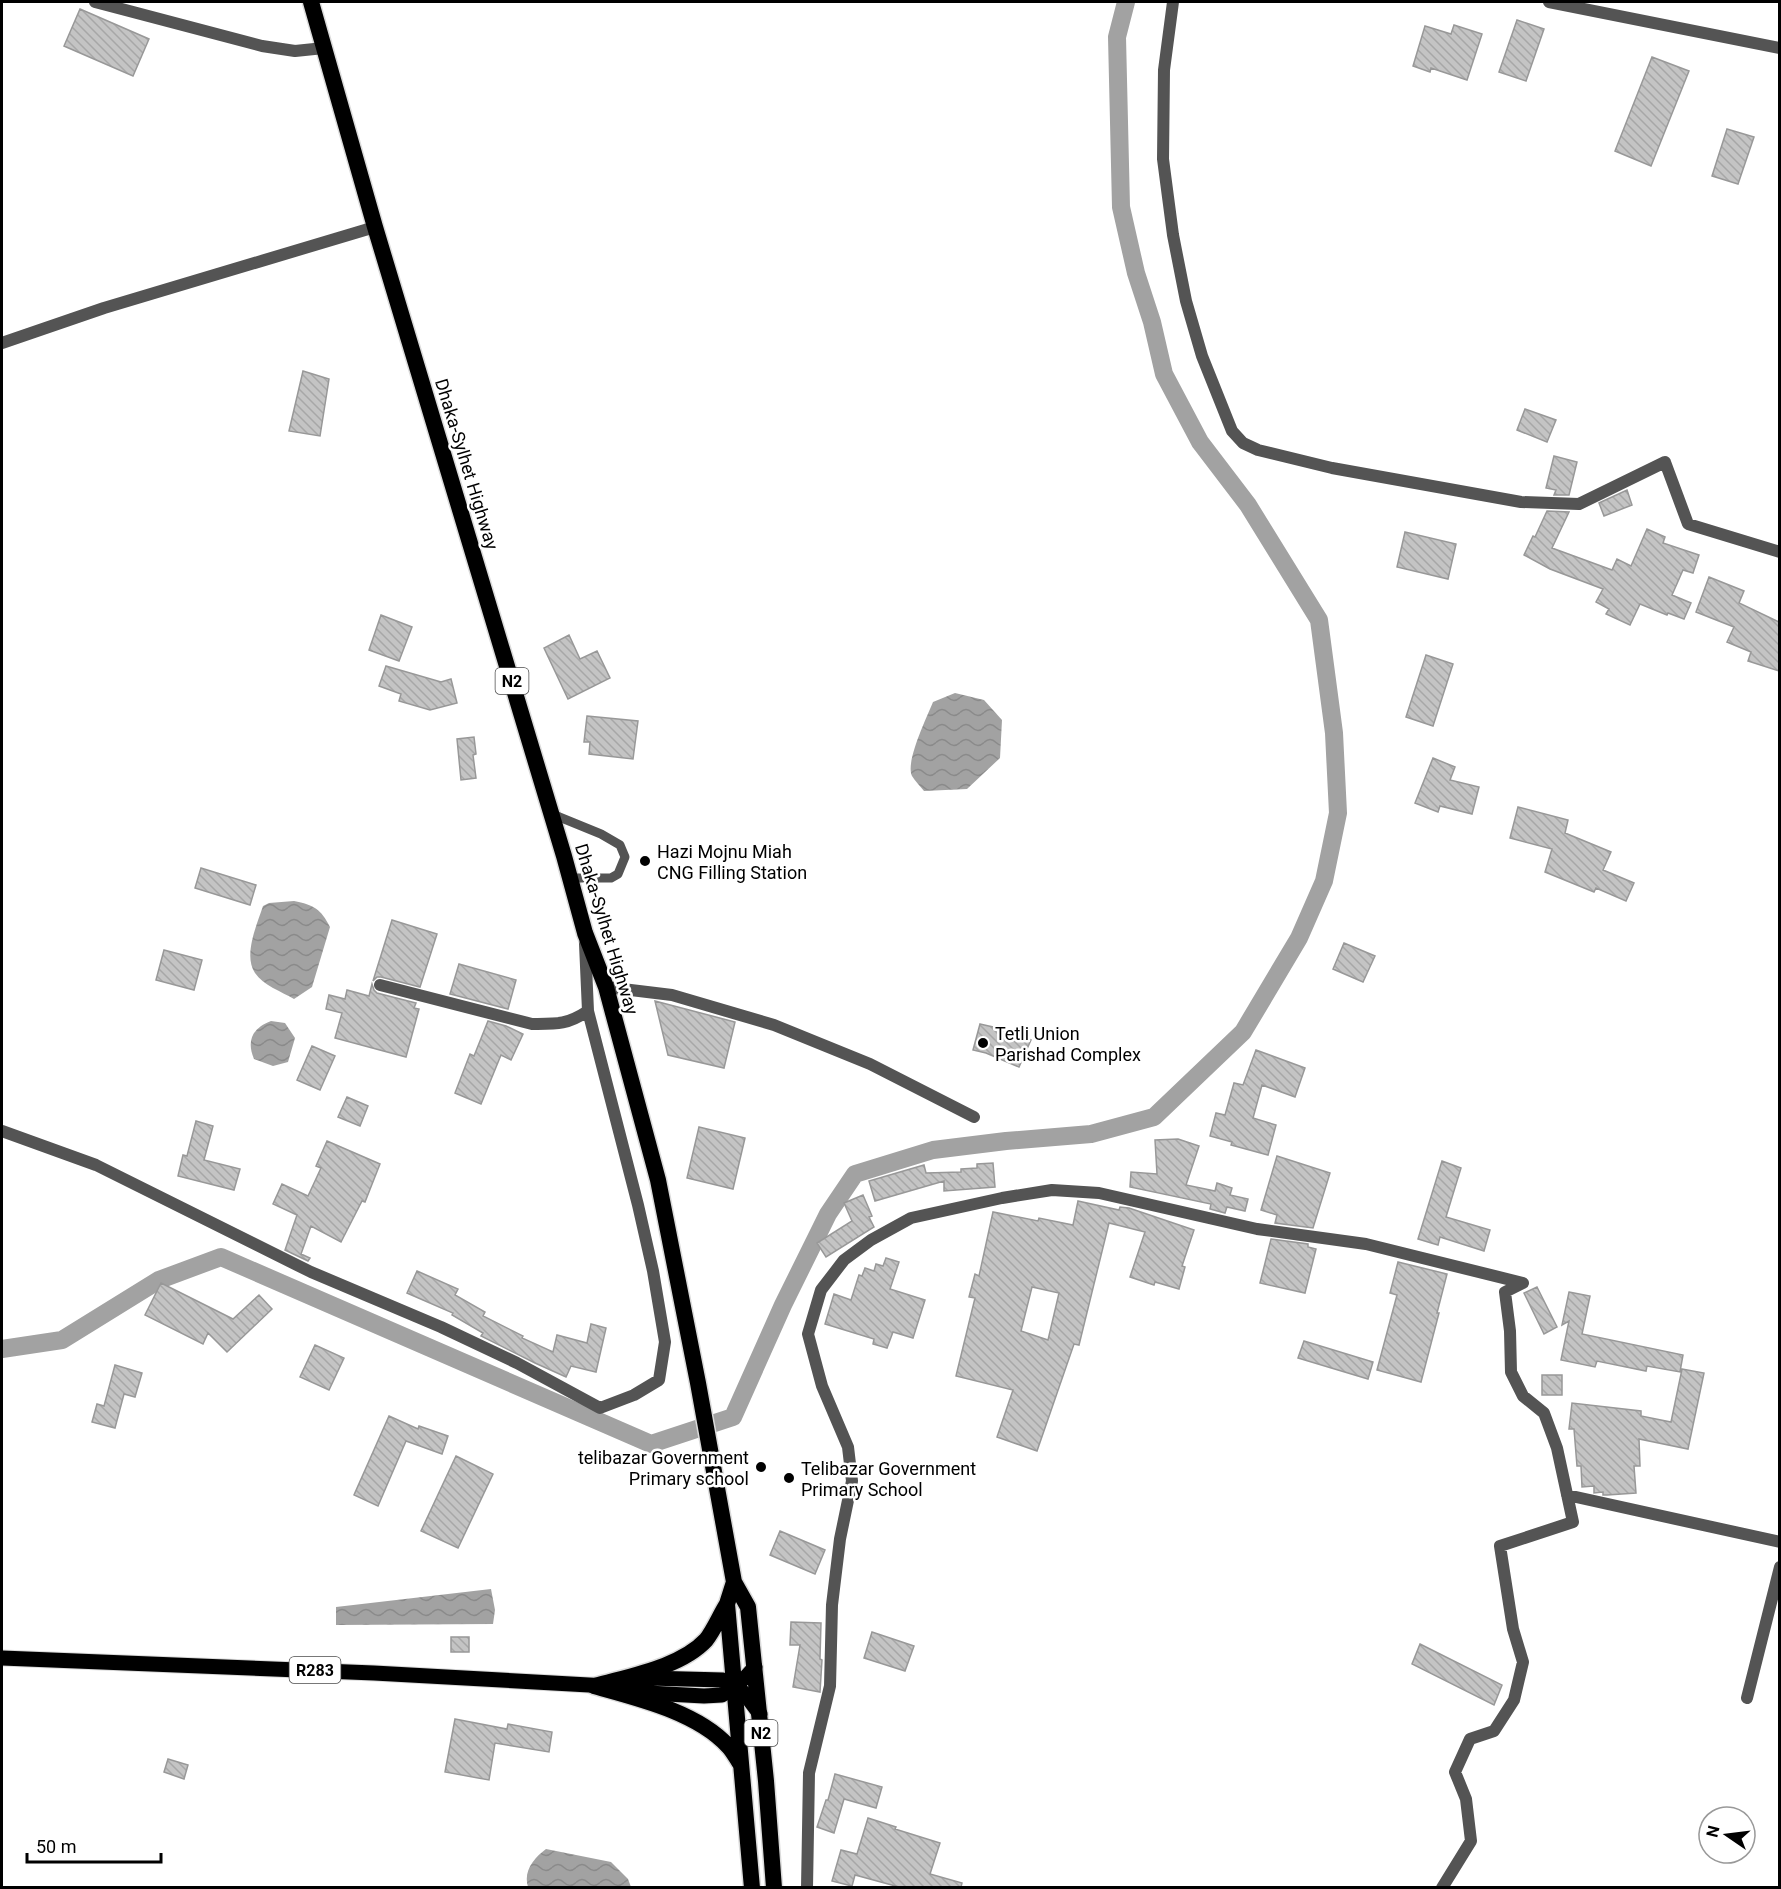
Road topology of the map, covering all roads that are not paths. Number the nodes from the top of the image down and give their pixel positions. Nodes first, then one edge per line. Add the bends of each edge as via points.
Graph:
1 (95, 2) edge
2 (311, 2) edge
3 (1173, 2) edge
4 (1549, 2) edge
5 (324, 48) junction
6 (1779, 48) edge
7 (375, 227) junction
8 (2, 343) edge
9 (1779, 552) edge
10 (552, 814) junction
11 (570, 878) junction
12 (585, 933) junction
13 (380, 986) dead end
14 (606, 987) junction
15 (588, 1011) junction
16 (974, 1117) dead end
17 (2, 1131) edge
18 (1567, 1495) junction
19 (1779, 1542) edge
20 (1779, 1567) edge
21 (734, 1582) junction
22 (727, 1604) junction
23 (2, 1658) edge
24 (755, 1667) junction
25 (735, 1685) junction
26 (594, 1686) junction
27 (1747, 1698) dead end
28 (760, 1714) junction
29 (741, 1766) junction
30 (752, 1887) edge
31 (774, 1887) edge
32 (807, 1887) edge
33 (1442, 1887) edge

1 - 5 street via 262,46 295,51
2 - 5 highway, Dhaka-Sylhet Highway / N2
3 - 9 street via 1164,70 1163,159 1173,236 1202,356 1232,431 1243,443 1332,468 1521,502 1579,504 1665,462 1688,524
4 - 6 street
5 - 7 highway, Dhaka-Sylhet Highway / N2
7 - 8 street via 104,308
7 - 10 highway, Dhaka-Sylhet Highway / N2
10 - 11 highway, Dhaka-Sylhet Highway / N2
10 - 11 lane via 620,845 625,857 618,874 611,878
11 - 12 highway, Dhaka-Sylhet Highway / N2
12 - 14 highway, Dhaka-Sylhet Highway / N2
12 - 15 street
13 - 15 street via 532,1024 573,1021
14 - 16 street via 672,995 774,1025 870,1064
14 - 21 highway, Dhaka-Sylhet Highway / N2 via 658,1180
15 - 17 street via 638,1205 665,1342 659,1380 600,1408 517,1363 311,1272 96,1165
18 - 19 street
18 - 32 street via 1557,1448 1544,1413 1522,1396 1511,1372 1505,1292 1523,1283 1366,1244 1257,1229 1100,1193 1052,1190 911,1218 844,1260 821,1290 808,1334 822,1386 848,1447 852,1481 832,1605 830,1686 809,1773
18 - 33 street via 1573,1522 1500,1546 1513,1629 1523,1662 1514,1700 1494,1731 1470,1739 1455,1772 1466,1799 1471,1841
20 - 27 street
21 - 22 highway
21 - 24 highway, Dhaka-Sylhet Highway / N2 via 748,1607
22 - 25 highway
22 - 26 highway, R283 via 706,1639 687,1656
23 - 26 main road, R283 via 362,1672
24 - 25 main road
24 - 28 highway, Dhaka-Sylhet Highway / N2
25 - 26 main road, R283 via 723,1680 648,1678 628,1685
25 - 28 main road
25 - 29 highway
26 - 29 highway, R283 via 666,1708 699,1723 728,1746
28 - 31 highway, Dhaka-Sylhet Highway / N2
29 - 30 highway

